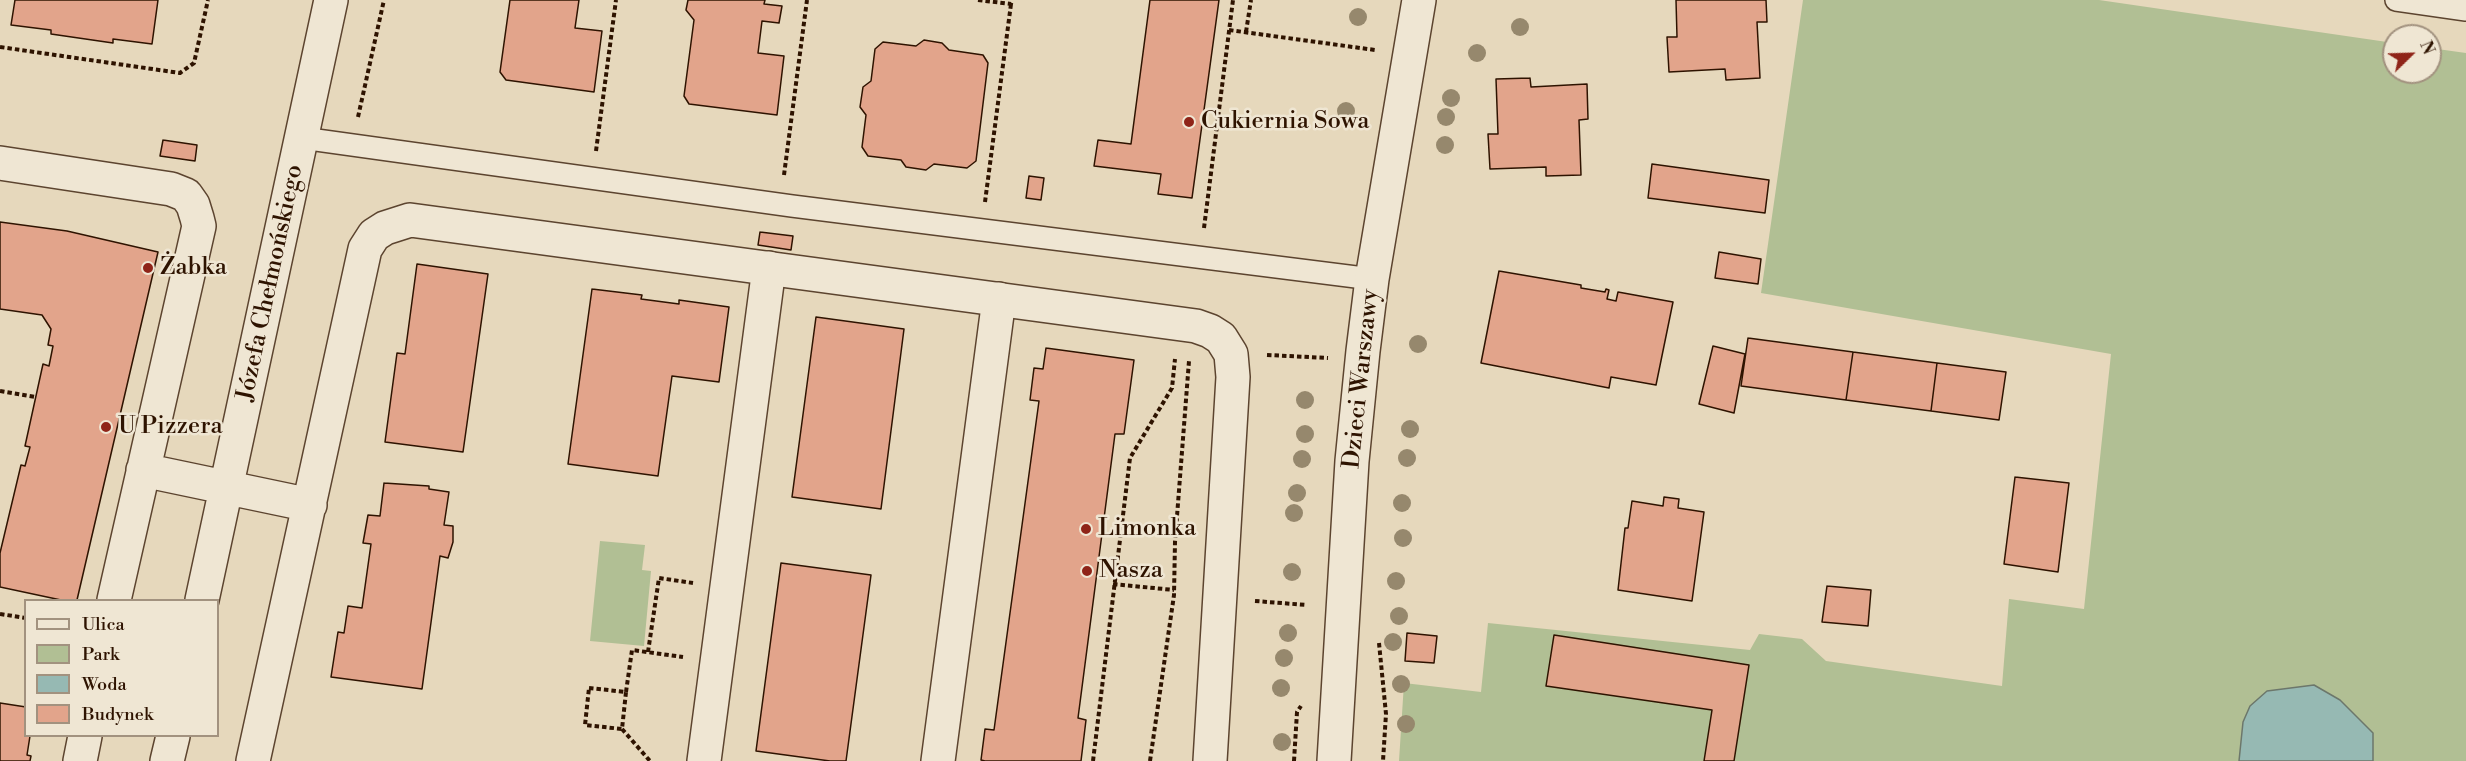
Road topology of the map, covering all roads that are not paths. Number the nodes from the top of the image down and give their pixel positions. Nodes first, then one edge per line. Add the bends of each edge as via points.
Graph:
1 (331, 0) edge
2 (1419, 0) edge
3 (2396, 0) edge
4 (2466, 10) edge
5 (302, 138) junction
6 (0, 163) edge
7 (769, 268) junction
8 (1372, 279) junction
9 (999, 299) junction
10 (143, 470) junction
11 (228, 487) junction
12 (310, 506) junction
13 (114, 599) edge
14 (202, 599) edge
15 (85, 737) edge
16 (173, 737) edge
17 (80, 761) edge
18 (167, 761) edge
19 (253, 761) edge
20 (704, 761) edge
21 (938, 761) edge
22 (1210, 761) edge
23 (1334, 761) edge

1 - 5 street, Józefa Chełmońskiego
2 - 8 street, Dzieci Warszawy
3 - 4 lane
5 - 8 lane via 792,206
5 - 11 street, Józefa Chełmońskiego
6 - 10 street via 171,189 186,195 194,205 199,226
7 - 9 street
7 - 12 street via 424,221 410,220 385,228 365,249 360,265
7 - 20 street
8 - 23 street, Dzieci Warszawy via 1352,461
9 - 21 street
9 - 22 street via 1196,327 1221,338 1231,354 1233,377
10 - 11 street
10 - 13 street
11 - 12 street
11 - 14 street, Józefa Chełmońskiego
12 - 19 street
15 - 17 street
16 - 18 street

